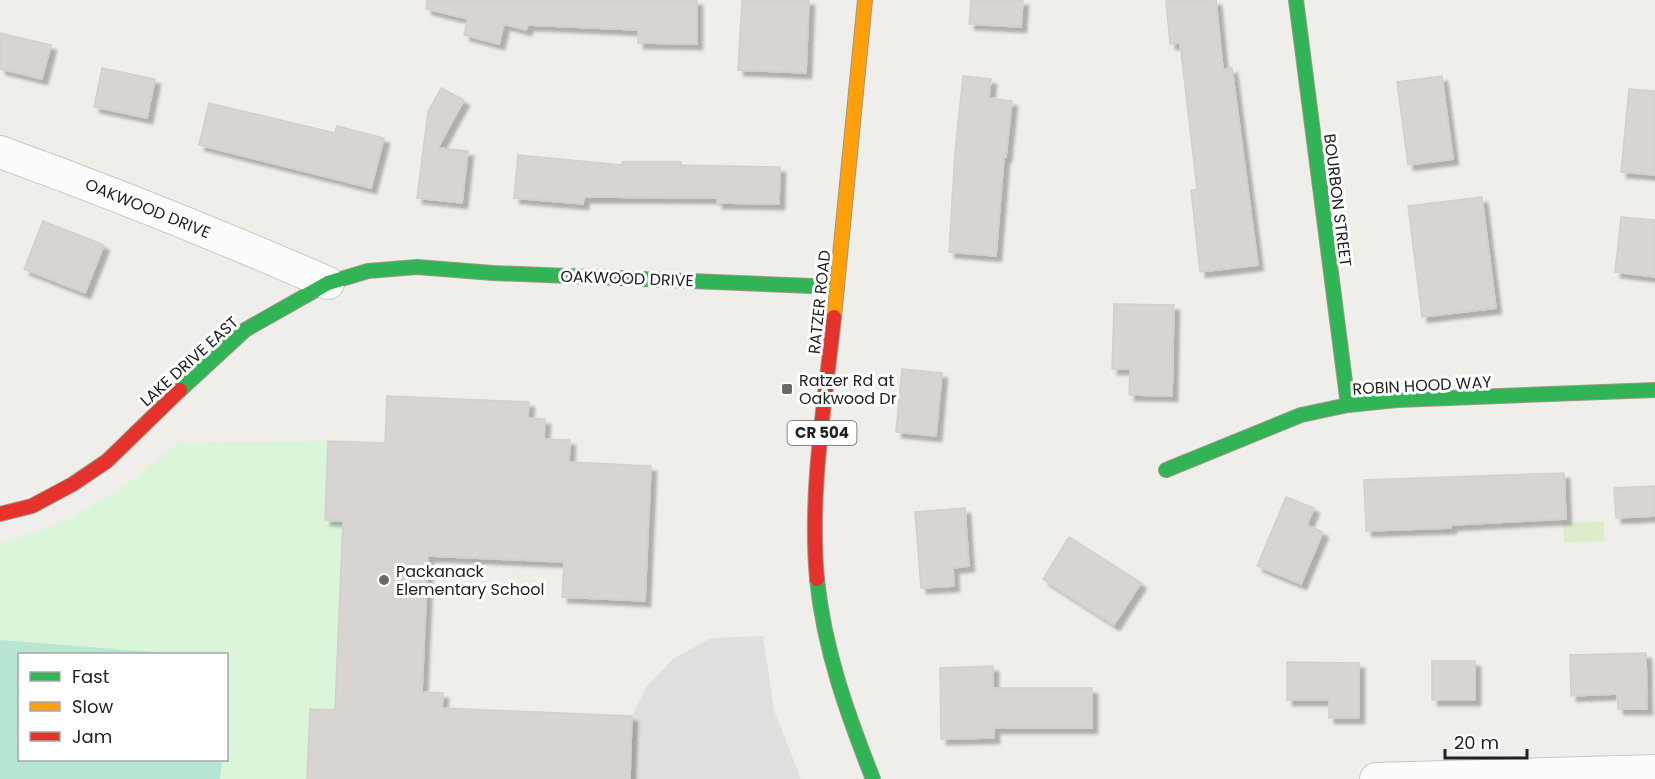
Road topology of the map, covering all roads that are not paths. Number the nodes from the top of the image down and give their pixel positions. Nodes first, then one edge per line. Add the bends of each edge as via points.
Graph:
1 (866, 0) edge
2 (1296, 0) edge
3 (0, 152) edge
4 (417, 267) joint
5 (328, 283) junction
6 (837, 287) junction
7 (1655, 390) edge
8 (1348, 405) junction
9 (1166, 470) dead end
10 (0, 514) edge
11 (1655, 771) edge
12 (873, 779) edge
13 (1376, 779) edge

1 - 6 street, RATZER ROAD / CR 504
2 - 8 street, BOURBON STREET
3 - 5 street, OAKWOOD DRIVE via 192,224
4 - 5 street, LAKE DRIVE EAST via 368,272
4 - 6 street, OAKWOOD DRIVE
5 - 10 street, LAKE DRIVE EAST via 245,330 107,461 32,506
6 - 12 street, RATZER ROAD / CR 504 via 817,483 816,578 831,657
7 - 8 street, ROBIN HOOD WAY
8 - 9 street, ROBIN HOOD WAY via 1301,415
11 - 13 street

